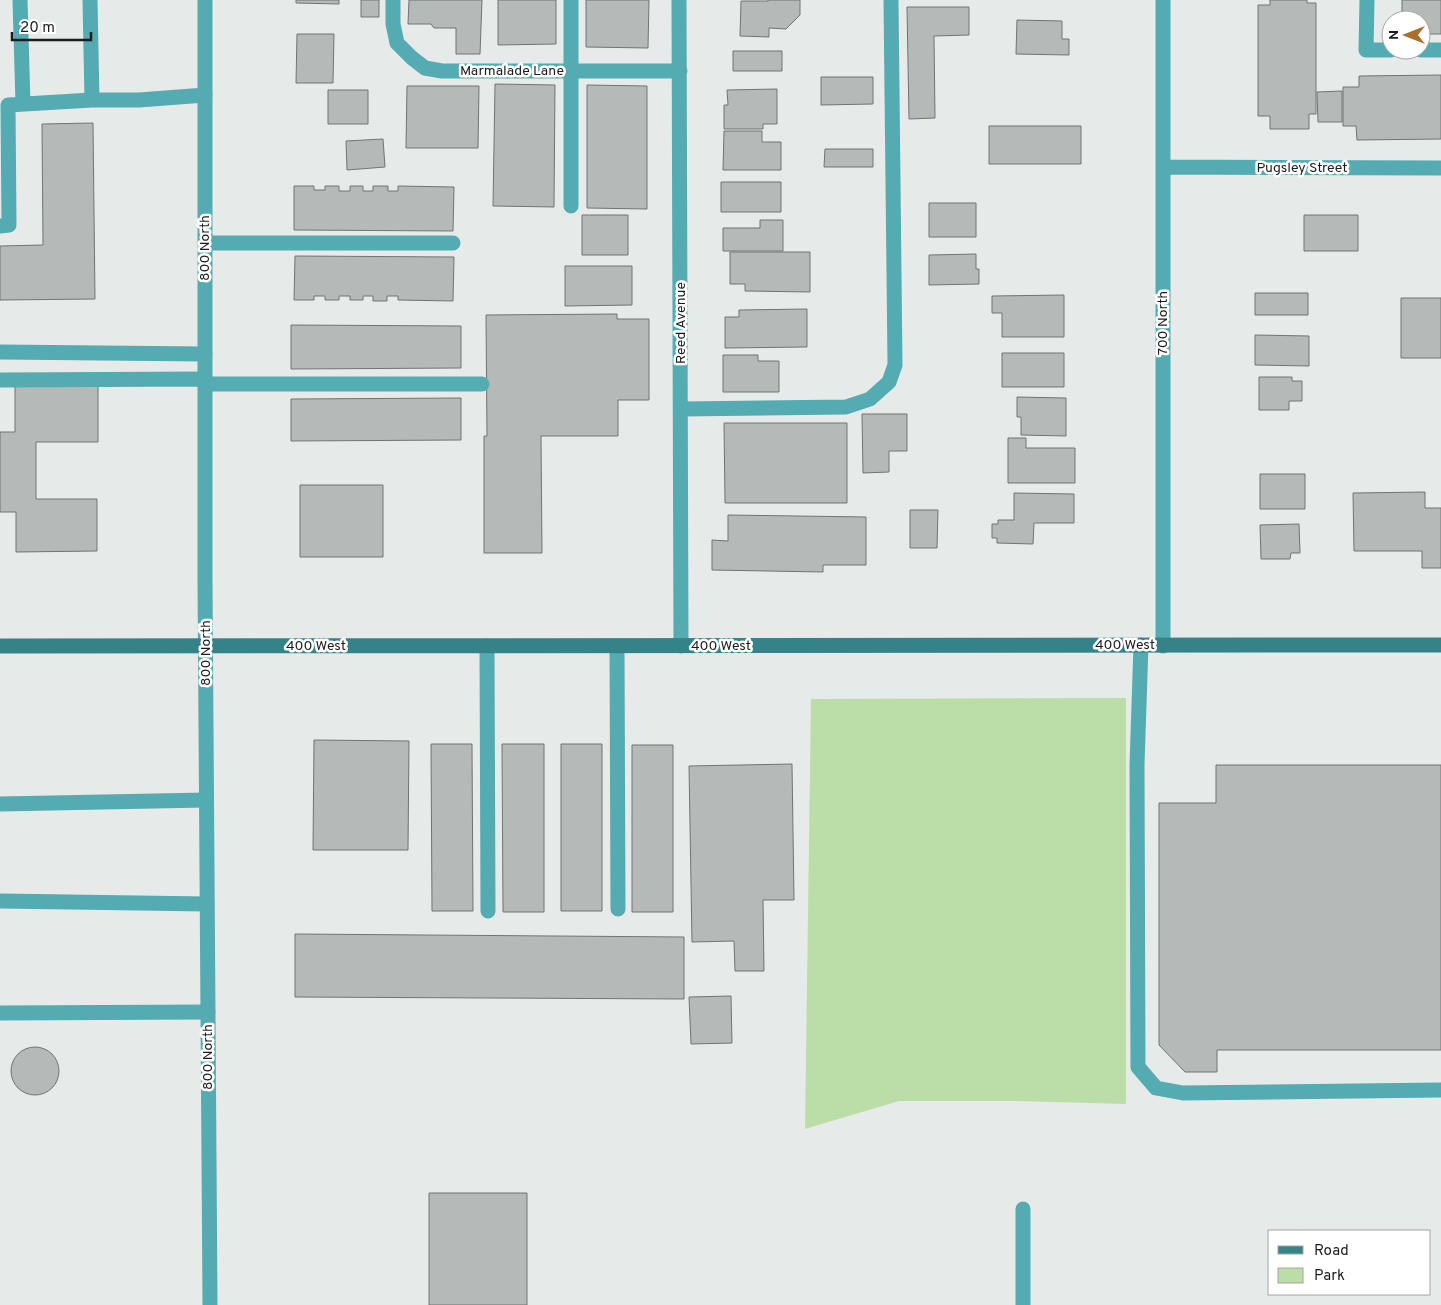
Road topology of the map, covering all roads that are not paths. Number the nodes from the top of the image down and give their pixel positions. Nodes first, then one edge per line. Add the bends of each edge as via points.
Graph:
1 (20, 0) edge
2 (90, 0) edge
3 (205, 0) edge
4 (393, 0) edge
5 (571, 0) edge
6 (679, 0) edge
7 (891, 0) edge
8 (1163, 0) edge
9 (1367, 0) edge
10 (1381, 50) edge
11 (680, 70) junction
12 (570, 71) junction
13 (205, 95) junction
14 (92, 100) junction
15 (23, 104) junction
16 (1163, 167) junction
17 (1441, 168) edge
18 (571, 206) dead end
19 (0, 226) edge
20 (205, 243) junction
21 (453, 243) dead end
22 (0, 352) edge
23 (205, 354) junction
24 (0, 380) edge
25 (205, 382) junction
26 (482, 384) dead end
27 (681, 409) junction
28 (1141, 645) junction
29 (1441, 645) edge
30 (0, 646) edge
31 (206, 646) junction
32 (488, 646) junction
33 (617, 646) junction
34 (681, 646) junction
35 (1163, 646) junction
36 (206, 800) junction
37 (0, 804) edge
38 (0, 902) edge
39 (207, 904) junction
40 (618, 910) dead end
41 (488, 911) dead end
42 (208, 1012) junction
43 (0, 1013) edge
44 (1441, 1090) edge
45 (1023, 1209) dead end
46 (210, 1305) edge
47 (1023, 1305) edge

1 - 15 street
2 - 14 street
3 - 13 street, 800 North
4 - 12 street, Marmalade Lane via 397,43 425,68 442,71
5 - 12 street
6 - 11 street, Reed Avenue
7 - 27 street via 896,365 889,382 870,399 846,407
8 - 16 street, 700 North
9 - 10 street via 1366,50
11 - 12 street, Marmalade Lane
11 - 27 street, Reed Avenue
12 - 18 street
13 - 14 street
13 - 20 street, 800 North
14 - 15 street
15 - 19 street via 8,105 9,225
16 - 17 street, Pugsley Street
16 - 35 street, 700 North
20 - 21 street
20 - 23 street, 800 North
22 - 23 street
23 - 25 street, 800 North
24 - 25 street
25 - 26 street
25 - 31 street, 800 North
27 - 34 street, Reed Avenue
28 - 34 street, 400 West
28 - 35 street, 400 West
28 - 44 street via 1137,766 1138,1066 1156,1088 1183,1093
29 - 35 street, 400 West
30 - 31 street, 400 West
31 - 32 street, 400 West
31 - 36 street, 800 North
32 - 33 street, 400 West
32 - 41 street
33 - 34 street, 400 West
33 - 40 street
36 - 37 street
36 - 39 street, 800 North
38 - 39 street
39 - 42 street, 800 North
42 - 43 street
42 - 46 street, 800 North
45 - 47 street

